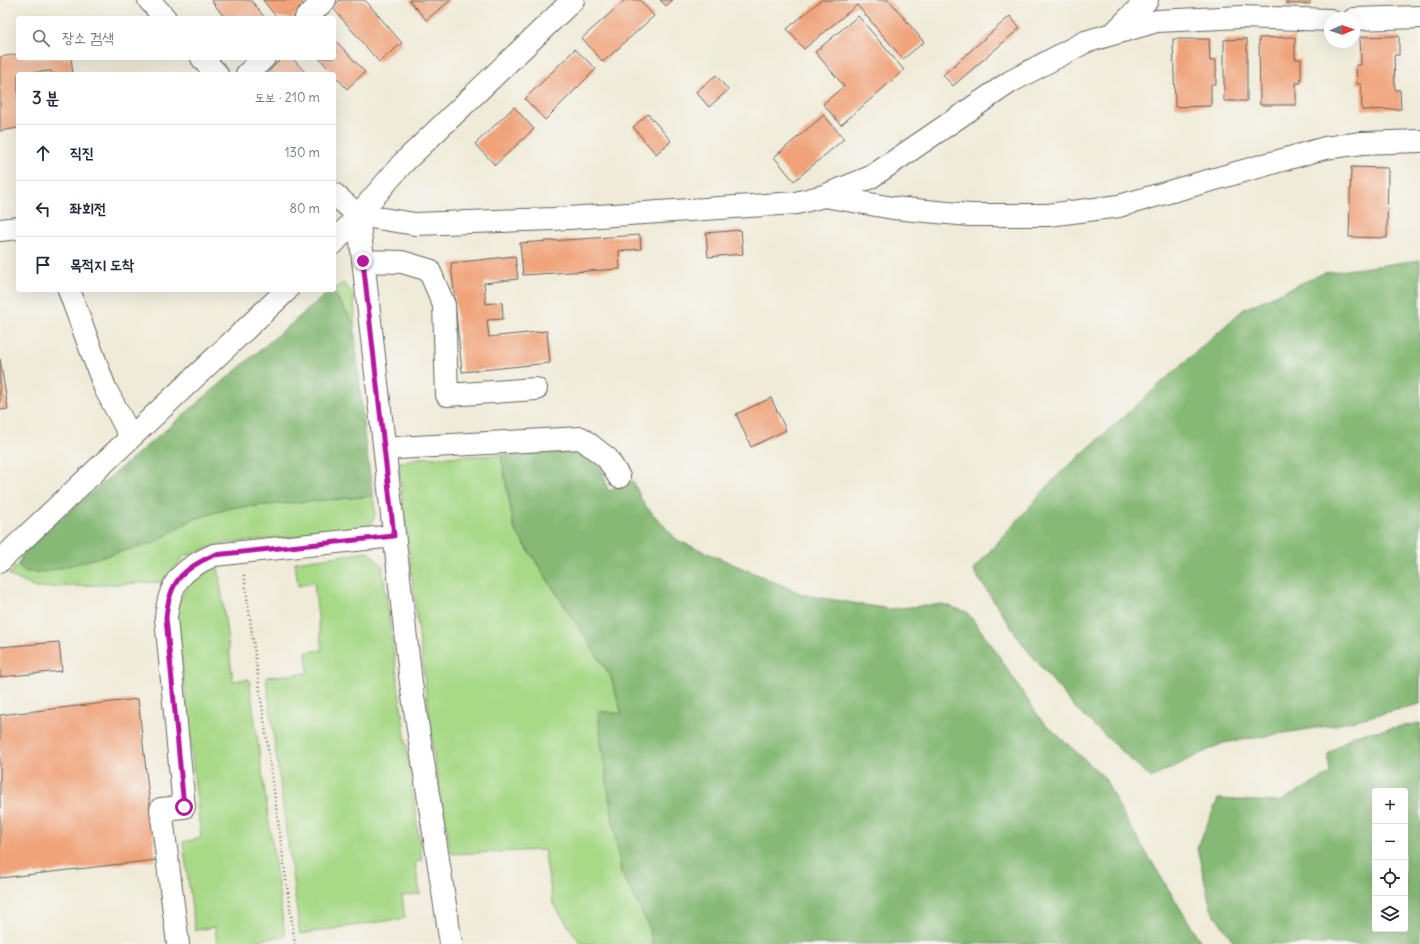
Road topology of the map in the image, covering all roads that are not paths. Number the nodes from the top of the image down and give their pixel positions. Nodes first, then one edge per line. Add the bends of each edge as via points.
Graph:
1 (149, 0) edge
2 (324, 0) edge
3 (1147, 0) edge
4 (568, 2) edge
5 (163, 16) edge
6 (308, 16) edge
7 (1420, 17) edge
8 (1360, 19) edge
9 (1324, 20) edge
10 (1113, 34) junction
11 (204, 60) edge
12 (262, 60) edge
13 (215, 72) edge
14 (249, 72) edge
15 (1420, 141) edge
16 (336, 196) edge
17 (824, 196) junction
18 (358, 215) junction
19 (336, 241) edge
20 (363, 261) junction
21 (71, 292) edge
22 (285, 292) edge
23 (536, 389) dead end
24 (131, 437) junction
25 (385, 451) junction
26 (619, 477) dead end
27 (394, 536) junction
28 (0, 561) edge
29 (178, 944) edge
30 (451, 944) edge

1 - 5 street
2 - 6 street
3 - 10 street
4 - 18 street via 403,164
7 - 8 street
9 - 10 street via 1242,17 1157,21
10 - 17 street via 1085,42 1010,82 871,177
11 - 13 street
12 - 14 street
15 - 17 street via 1362,143 1325,148 1119,206 1048,215 970,216 894,208
16 - 18 street
17 - 18 street via 796,203 554,219 415,224
18 - 19 street
18 - 20 street
20 - 23 street via 402,262 429,270 444,305 447,395
20 - 25 street
21 - 24 street via 104,388
22 - 24 street
24 - 28 street
25 - 26 street via 397,448 581,438 607,458
25 - 27 street
27 - 29 street via 214,555 193,564 178,578 167,601 166,618 184,807 161,809
27 - 30 street via 411,683

